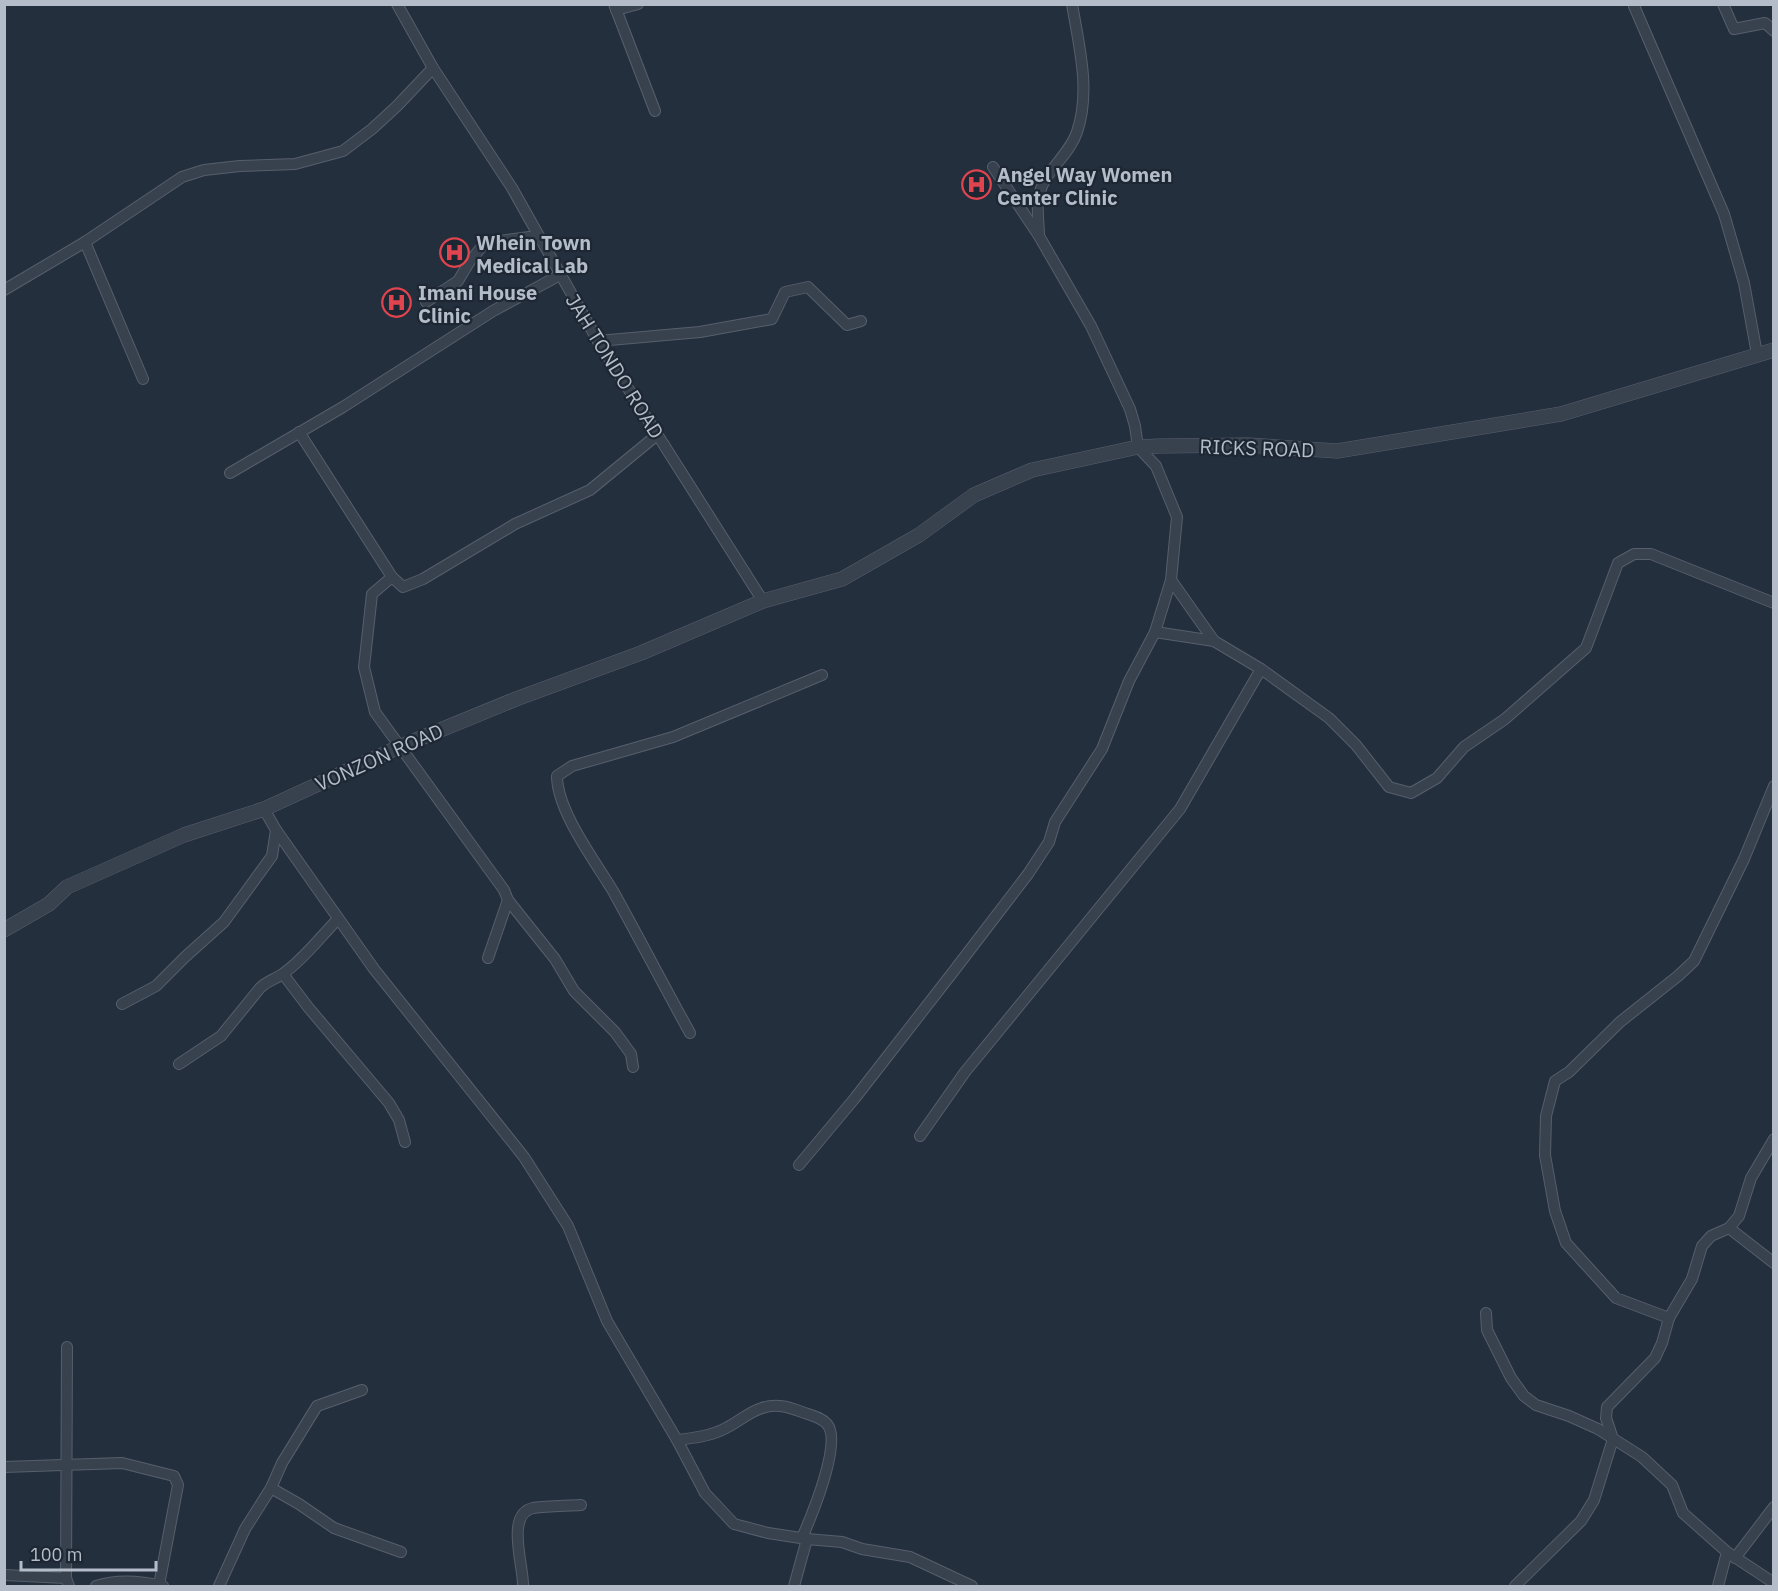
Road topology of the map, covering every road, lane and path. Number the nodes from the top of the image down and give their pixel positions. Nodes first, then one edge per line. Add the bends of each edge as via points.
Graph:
1 (397, 4) edge
2 (638, 4) edge
3 (1072, 4) edge
4 (1636, 4) edge
5 (1723, 4) edge
6 (615, 7) edge
7 (1773, 31) edge
8 (433, 68) junction
9 (655, 111) dead end
10 (993, 167) dead end
11 (537, 236) junction
12 (1039, 236) junction
13 (86, 242) junction
14 (560, 275) junction
15 (4, 291) edge
16 (426, 302) dead end
17 (861, 321) dead end
18 (598, 341) junction
19 (1773, 350) edge
20 (1757, 354) junction
21 (143, 379) dead end
22 (299, 432) junction
23 (657, 435) junction
24 (1138, 447) junction
25 (230, 473) dead end
26 (392, 577) junction
27 (1171, 580) junction
28 (763, 601) junction
29 (1773, 603) edge
30 (1155, 632) junction
31 (1214, 641) junction
32 (1261, 669) junction
33 (822, 675) dead end
34 (399, 747) junction
35 (1773, 786) edge
36 (264, 809) junction
37 (276, 830) junction
38 (508, 900) junction
39 (338, 919) junction
40 (4, 930) edge
41 (488, 958) dead end
42 (283, 974) junction
43 (122, 1004) dead end
44 (690, 1034) dead end
45 (179, 1064) dead end
46 (633, 1067) dead end
47 (920, 1136) dead end
48 (1773, 1139) edge
49 (405, 1142) dead end
50 (799, 1165) dead end
51 (1729, 1228) junction
52 (1773, 1263) edge
53 (1486, 1313) dead end
54 (1669, 1318) junction
55 (67, 1347) dead end
56 (362, 1390) dead end
57 (1613, 1439) junction
58 (677, 1440) junction
59 (67, 1465) junction
60 (4, 1467) edge
61 (271, 1488) junction
62 (581, 1505) dead end
63 (1773, 1506) edge
64 (805, 1538) junction
65 (401, 1552) dead end
66 (1731, 1555) junction
67 (4, 1575) edge
68 (67, 1582) edge
69 (1773, 1583) edge
70 (161, 1586) edge
71 (96, 1587) edge
72 (219, 1587) edge
73 (523, 1587) edge
74 (794, 1587) edge
75 (972, 1587) edge
76 (1515, 1587) edge
77 (1718, 1587) edge

1 - 8 street, JAH TONDO ROAD
2 - 6 street
3 - 12 street via 1084,75 1083,111 1077,134 1039,195
4 - 20 street via 1724,214 1744,283
5 - 7 street via 1734,28 1765,23
6 - 9 street
8 - 11 street, JAH TONDO ROAD via 512,188
8 - 13 street via 397,106 343,151 295,164 204,170 182,177
10 - 12 street
11 - 14 street, JAH TONDO ROAD
11 - 16 street via 484,243 458,281
12 - 24 street via 1091,326 1121,388
13 - 15 street
13 - 21 street
14 - 18 street, JAH TONDO ROAD
14 - 22 street via 493,311
17 - 18 street via 847,325 808,287 785,292 772,319 700,332
18 - 23 street, JAH TONDO ROAD
19 - 20 street, RICKS ROAD
20 - 24 street, RICKS ROAD via 1561,414 1337,452 1248,445
22 - 25 street
22 - 26 street
23 - 26 street via 590,490 515,524 423,579 403,587
23 - 28 street, JAH TONDO ROAD
24 - 27 street via 1156,466 1177,518
24 - 28 street, RICKS ROAD via 1032,470 974,495 919,535 842,579
26 - 34 street via 372,594 364,667 375,712
27 - 30 street
27 - 31 street
28 - 34 street, VONZON ROAD
29 - 32 street via 1651,554 1634,554 1618,563 1586,648 1504,719 1464,747 1437,777 1411,793 1389,787 1329,718
30 - 31 street
30 - 50 street via 1129,681 1102,749 1055,822 1049,842 1028,874
31 - 32 street
32 - 47 street via 1180,809 965,1072
33 - 44 street via 673,736 572,766 557,776 557,786 573,824
34 - 36 street, VONZON ROAD
34 - 38 street
35 - 54 street via 1744,859 1694,961 1555,1081 1546,1116 1545,1155 1555,1211 1566,1243 1616,1298
36 - 37 street
36 - 40 street, VONZON ROAD via 184,835 68,887 49,904
37 - 39 street
37 - 43 street via 272,856 224,922 156,986
38 - 41 street
38 - 46 street via 555,959 574,991 615,1032 631,1054
39 - 42 street
39 - 58 street via 524,1157 568,1226 607,1321
42 - 45 street via 267,981 221,1036
42 - 49 street via 389,1103
48 - 51 street
51 - 52 street
51 - 54 street via 1711,1236 1702,1246 1692,1279
53 - 57 street via 1487,1330 1524,1396
54 - 57 street via 1655,1358 1607,1407 1606,1418
55 - 59 street
56 - 61 street via 316,1406
57 - 66 street via 1642,1457 1672,1485 1683,1513
57 - 76 street via 1594,1500 1581,1521
58 - 64 street via 705,1493 734,1524
58 - 64 street via 726,1429 759,1408 771,1406 786,1407 827,1424 832,1441 823,1487
59 - 60 street
59 - 68 street
59 - 70 street via 122,1462 174,1476 178,1485
61 - 65 street via 334,1528
61 - 72 street via 245,1529
62 - 73 street via 530,1509 520,1518 517,1532
63 - 66 street
64 - 74 street
64 - 75 street via 910,1557
66 - 69 street
66 - 77 street
67 - 68 street
70 - 71 street via 133,1581

